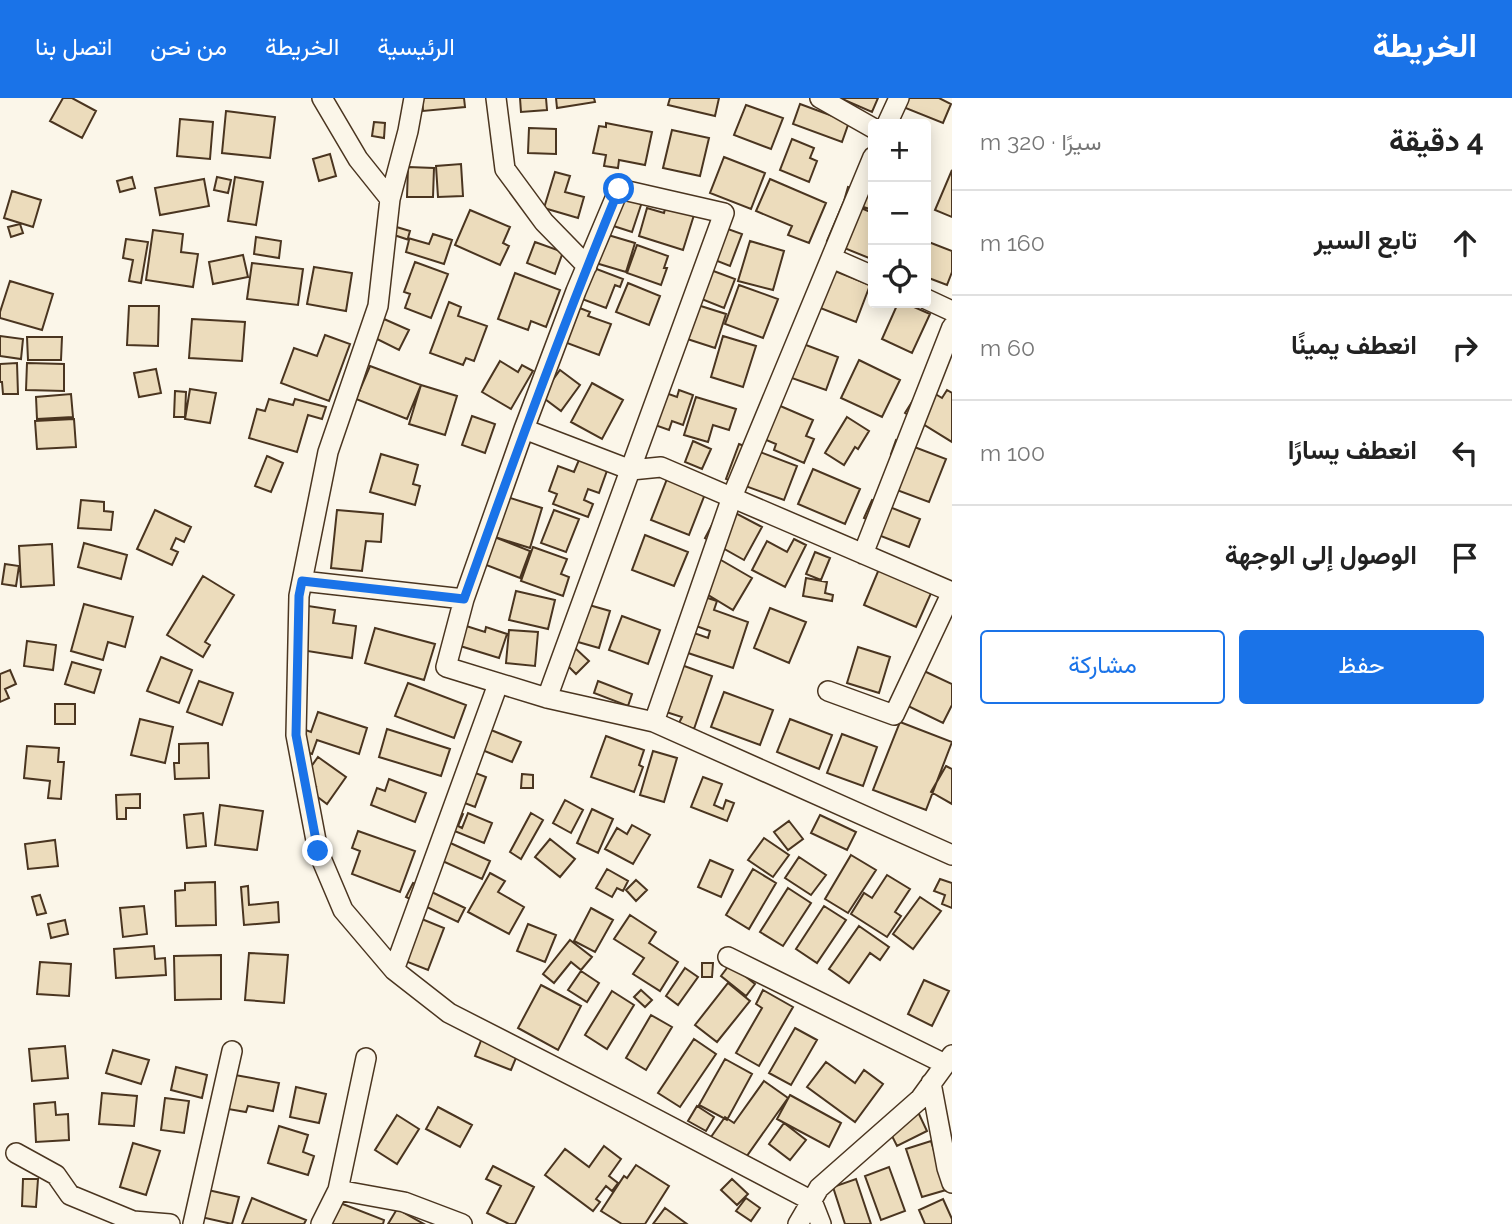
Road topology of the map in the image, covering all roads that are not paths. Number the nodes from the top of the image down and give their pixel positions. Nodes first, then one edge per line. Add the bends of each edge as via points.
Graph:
1 (322, 98) edge
2 (414, 98) edge
3 (496, 98) edge
4 (820, 98) edge
5 (899, 98) edge
6 (889, 119) edge
7 (868, 125) edge
8 (868, 169) edge
9 (390, 199) junction
10 (832, 258) junction
11 (587, 266) junction
12 (868, 274) edge
13 (931, 301) edge
14 (952, 311) edge
15 (952, 327) edge
16 (524, 429) junction
17 (631, 470) junction
18 (732, 497) junction
19 (863, 554) junction
20 (302, 581) junction
21 (464, 599) junction
22 (498, 684) junction
23 (828, 691) dead end
24 (547, 698) junction
25 (654, 722) junction
26 (952, 855) edge
27 (728, 957) dead end
28 (394, 970) junction
29 (232, 1051) dead end
30 (366, 1058) dead end
31 (949, 1059) edge
32 (931, 1083) junction
33 (16, 1153) dead end
34 (952, 1183) edge
35 (338, 1191) junction
36 (812, 1201) junction
37 (170, 1224) edge
38 (193, 1224) edge
39 (321, 1224) edge
40 (461, 1224) edge
41 (798, 1224) edge
42 (821, 1224) edge

1 - 9 street via 358,159
2 - 9 street
3 - 11 street via 505,169 544,222
4 - 7 street
5 - 6 street
8 - 10 street
9 - 20 street via 378,306 328,452
10 - 12 street
10 - 18 street
11 - 16 street
11 - 17 street via 619,189 724,213
13 - 14 street
15 - 19 street
16 - 17 street
16 - 21 street
17 - 18 street via 662,467
17 - 24 street
18 - 19 street
18 - 25 street
19 - 23 street via 952,592 894,715
20 - 21 street
20 - 28 street via 296,735 318,851 343,910
21 - 22 street via 446,667
22 - 24 street
22 - 28 street
24 - 25 street
25 - 26 street
27 - 31 street
28 - 36 street via 449,1013
29 - 38 street
30 - 35 street
31 - 32 street
32 - 34 street
32 - 36 street via 920,1099 819,1188
33 - 37 street via 56,1175 70,1195 133,1221
35 - 39 street
35 - 40 street via 404,1202
36 - 41 street
36 - 42 street

